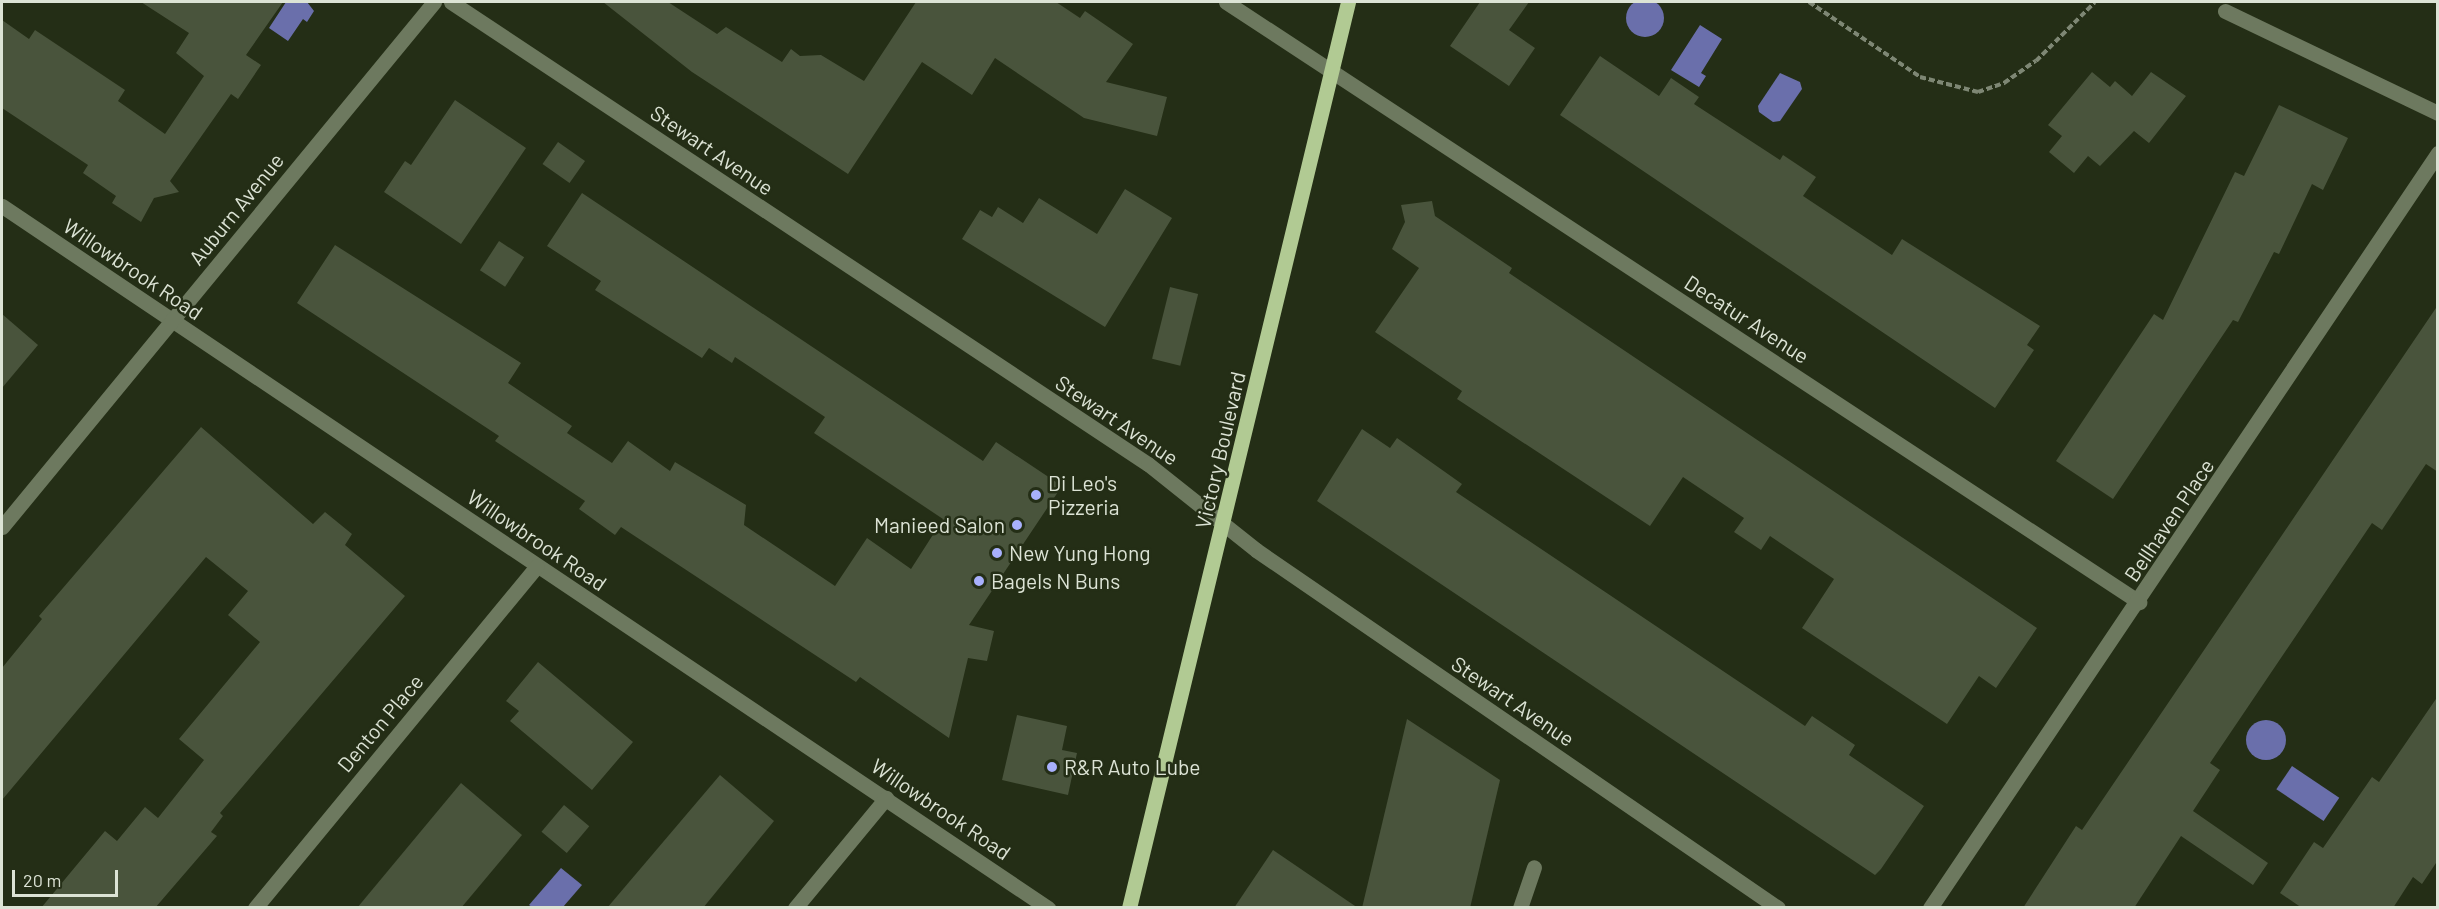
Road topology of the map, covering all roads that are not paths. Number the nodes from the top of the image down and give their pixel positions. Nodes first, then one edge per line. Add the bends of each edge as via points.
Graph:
1 (434, 2) edge
2 (451, 2) edge
3 (1226, 2) edge
4 (1348, 2) edge
5 (2225, 11) dead end
6 (1332, 71) junction
7 (2438, 113) edge
8 (2438, 153) edge
9 (2, 206) edge
10 (172, 321) junction
11 (1224, 525) junction
12 (2, 527) edge
13 (537, 566) junction
14 (2139, 602) junction
15 (886, 798) junction
16 (1534, 867) dead end
17 (255, 908) edge
18 (795, 908) edge
19 (1048, 908) edge
20 (1129, 908) edge
21 (1520, 908) edge
22 (1778, 908) edge
23 (1930, 908) edge

1 - 10 street, Auburn Avenue
2 - 11 street, Stewart Avenue via 1148,464
3 - 6 street, Decatur Avenue
4 - 6 main road, Victory Boulevard
5 - 7 street
6 - 11 main road, Victory Boulevard
6 - 14 street, Decatur Avenue
8 - 14 street, Bellhaven Place
9 - 10 street, Willowbrook Road
10 - 12 street, Auburn Avenue
10 - 13 street, Willowbrook Road
11 - 20 main road, Victory Boulevard
11 - 22 street, Stewart Avenue
13 - 15 street, Willowbrook Road
13 - 17 street, Denton Place
14 - 23 street, Bellhaven Place
15 - 18 street
15 - 19 street, Willowbrook Road
16 - 21 street

